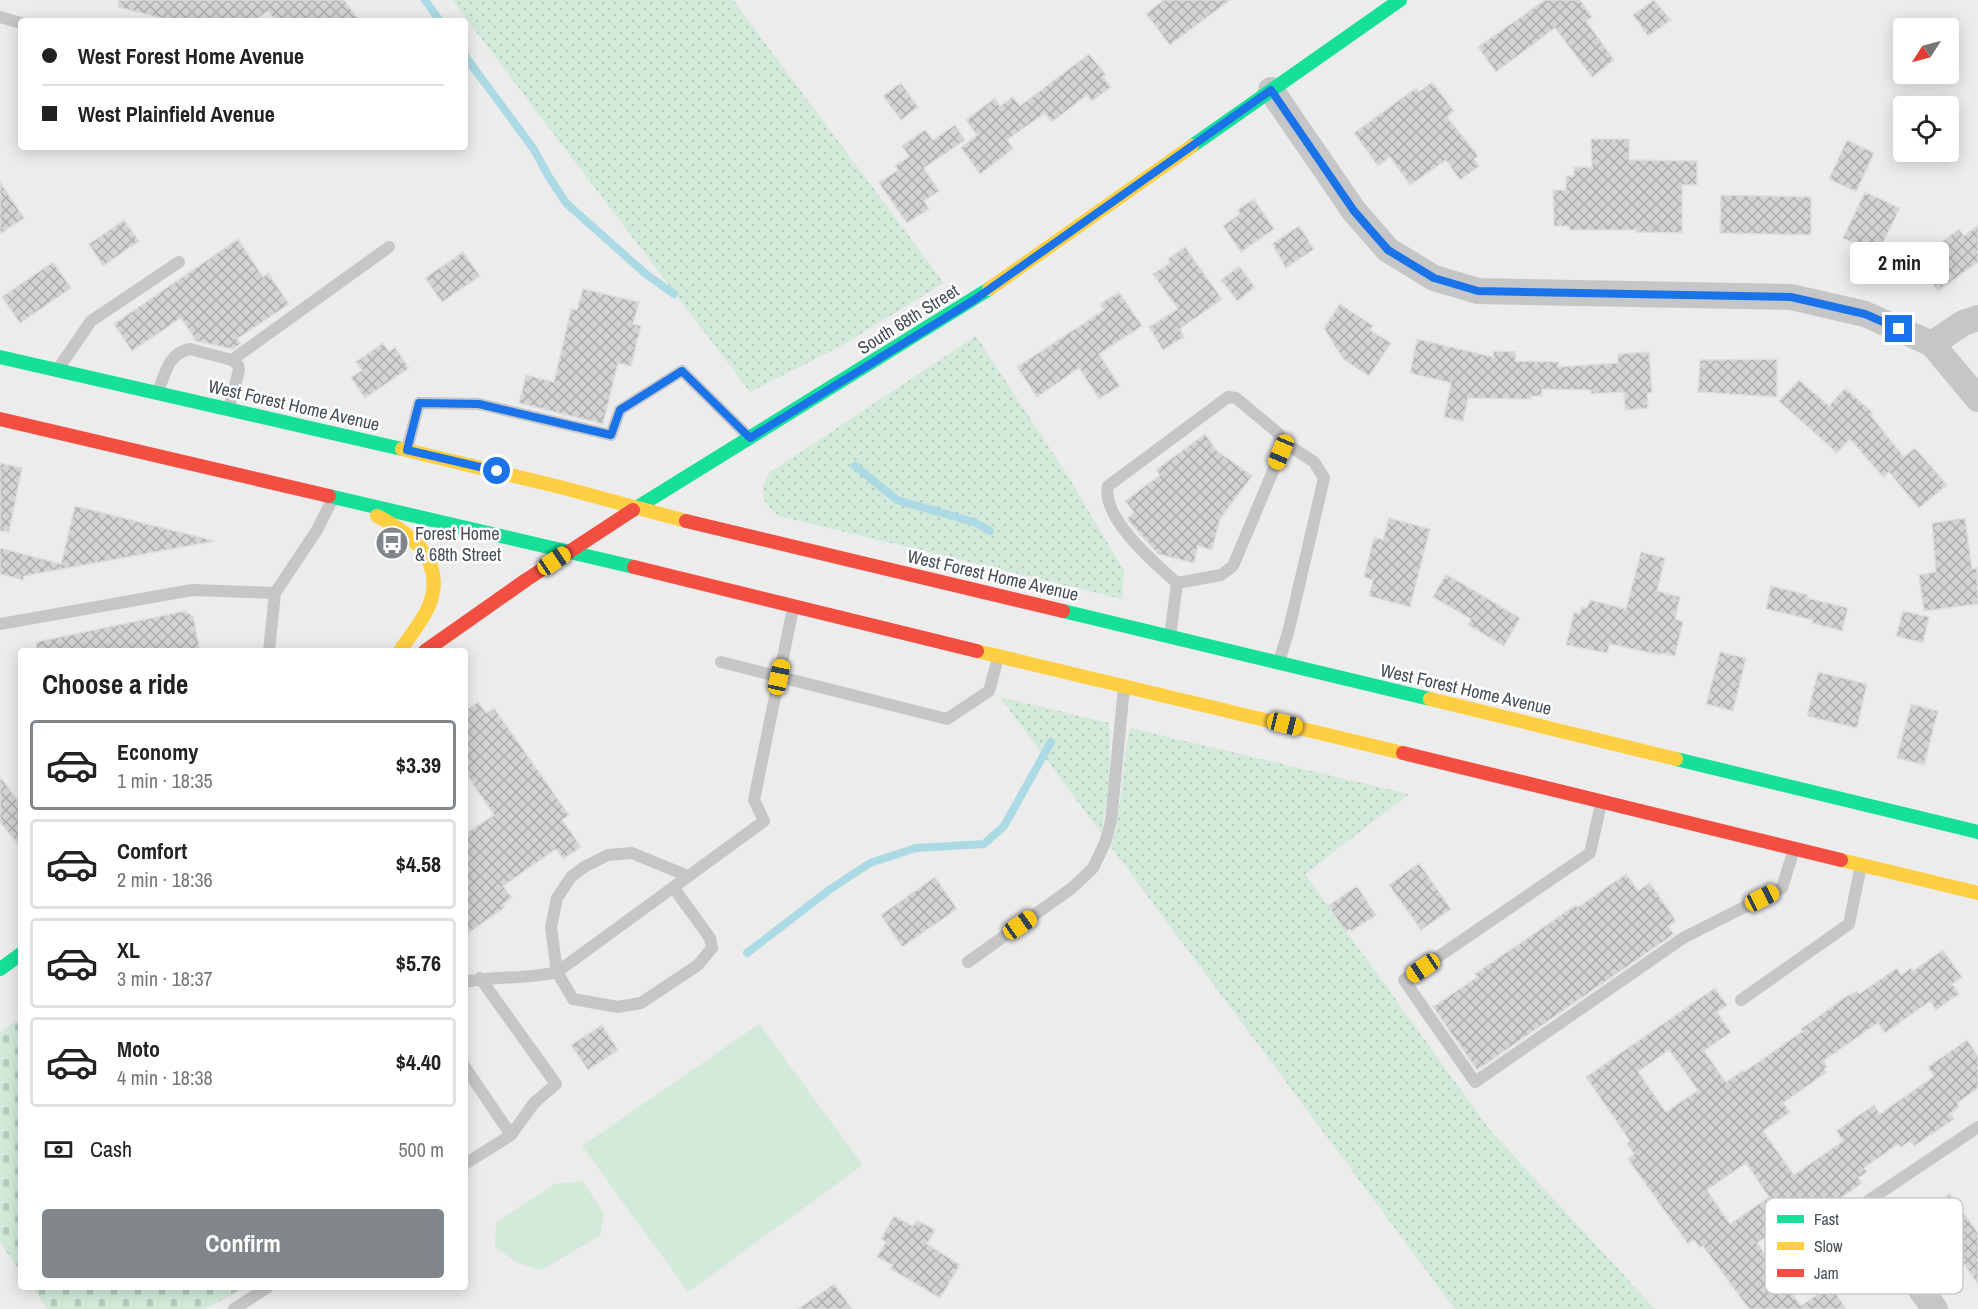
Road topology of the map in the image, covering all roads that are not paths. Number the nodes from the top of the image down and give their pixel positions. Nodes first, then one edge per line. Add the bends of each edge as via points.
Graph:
1 (1400, 0) edge
2 (0, 17) edge
3 (18, 22) edge
4 (1271, 90) junction
5 (389, 247) dead end
6 (179, 262) dead end
7 (1978, 318) edge
8 (1932, 344) junction
9 (0, 357) edge
10 (232, 360) junction
11 (58, 370) junction
12 (158, 393) junction
13 (1978, 399) edge
14 (228, 409) junction
15 (0, 420) edge
16 (750, 438) junction
17 (1282, 441) junction
18 (407, 450) junction
19 (333, 498) junction
20 (349, 502) junction
21 (638, 507) junction
22 (568, 552) junction
23 (1178, 583) junction
24 (276, 593) junction
25 (793, 607) junction
26 (0, 624) edge
27 (1170, 637) junction
28 (269, 648) edge
29 (402, 648) edge
30 (428, 648) edge
31 (999, 656) junction
32 (721, 662) dead end
33 (1278, 663) junction
34 (779, 677) junction
35 (1124, 686) junction
36 (1602, 802) junction
37 (1978, 832) edge
38 (1794, 848) junction
39 (1861, 864) junction
40 (688, 876) junction
41 (673, 887) junction
42 (1977, 889) edge
43 (968, 962) dead end
44 (557, 972) junction
45 (480, 978) junction
46 (468, 980) edge
47 (1742, 1000) dead end
48 (468, 1071) edge
49 (1978, 1127) edge
50 (511, 1135) junction
51 (468, 1162) edge
52 (1872, 1198) edge
53 (263, 1290) edge
54 (1924, 1294) edge
55 (234, 1309) edge
56 (1935, 1309) edge

1 - 4 main road, South 68th Street
2 - 3 lane
4 - 8 street via 1354,211 1388,250 1434,278 1478,291 1791,297 1865,314
4 - 16 main road, South 68th Street via 974,300
5 - 10 lane
6 - 11 lane via 91,321
7 - 8 street via 1963,323
8 - 13 street
9 - 11 main road, West Forest Home Avenue
10 - 12 lane via 183,350 171,358
10 - 14 lane via 239,370
11 - 12 main road, West Forest Home Avenue
12 - 14 main road, West Forest Home Avenue
14 - 18 main road, West Forest Home Avenue
15 - 19 main road
16 - 18 lane via 682,371 620,410 611,435 479,404 419,403
16 - 21 main road, South 68th Street
17 - 23 lane via 1281,452 1233,567 1221,575
17 - 23 lane via 1278,433 1236,398 1228,397 1108,486 1111,507 1119,522 1140,550
17 - 33 lane via 1314,462 1324,478
18 - 21 main road, West Forest Home Avenue
19 - 20 main road
19 - 24 lane
20 - 22 main road
20 - 29 main road via 401,527 431,565 430,605
21 - 22 main road, South 68th Street
21 - 27 main road, West Forest Home Avenue via 718,530
22 - 25 main road
22 - 30 main road, South 68th Street
23 - 27 lane
24 - 26 lane via 192,590
24 - 28 lane
25 - 31 main road
25 - 34 lane
27 - 33 main road, West Forest Home Avenue
31 - 34 lane via 989,691 947,719
31 - 35 main road
32 - 34 lane
33 - 37 main road, West Forest Home Avenue
34 - 40 lane via 754,800 764,821
35 - 36 main road
35 - 43 lane via 1111,821 1093,868 1072,888
36 - 38 main road
36 - 38 lane via 1590,853 1404,981 1475,1082 1683,938 1782,888
38 - 39 main road
39 - 42 main road
39 - 47 lane via 1849,924
40 - 41 lane
40 - 44 lane via 632,853 608,855 584,867 571,877 558,898 551,927
41 - 44 lane
41 - 44 lane via 710,938 712,948 698,965 641,1003 618,1007 573,999
44 - 45 lane via 538,977
45 - 46 lane
45 - 50 lane via 556,1084 534,1103
48 - 50 lane
49 - 52 lane
50 - 51 lane
53 - 55 lane
54 - 56 street

